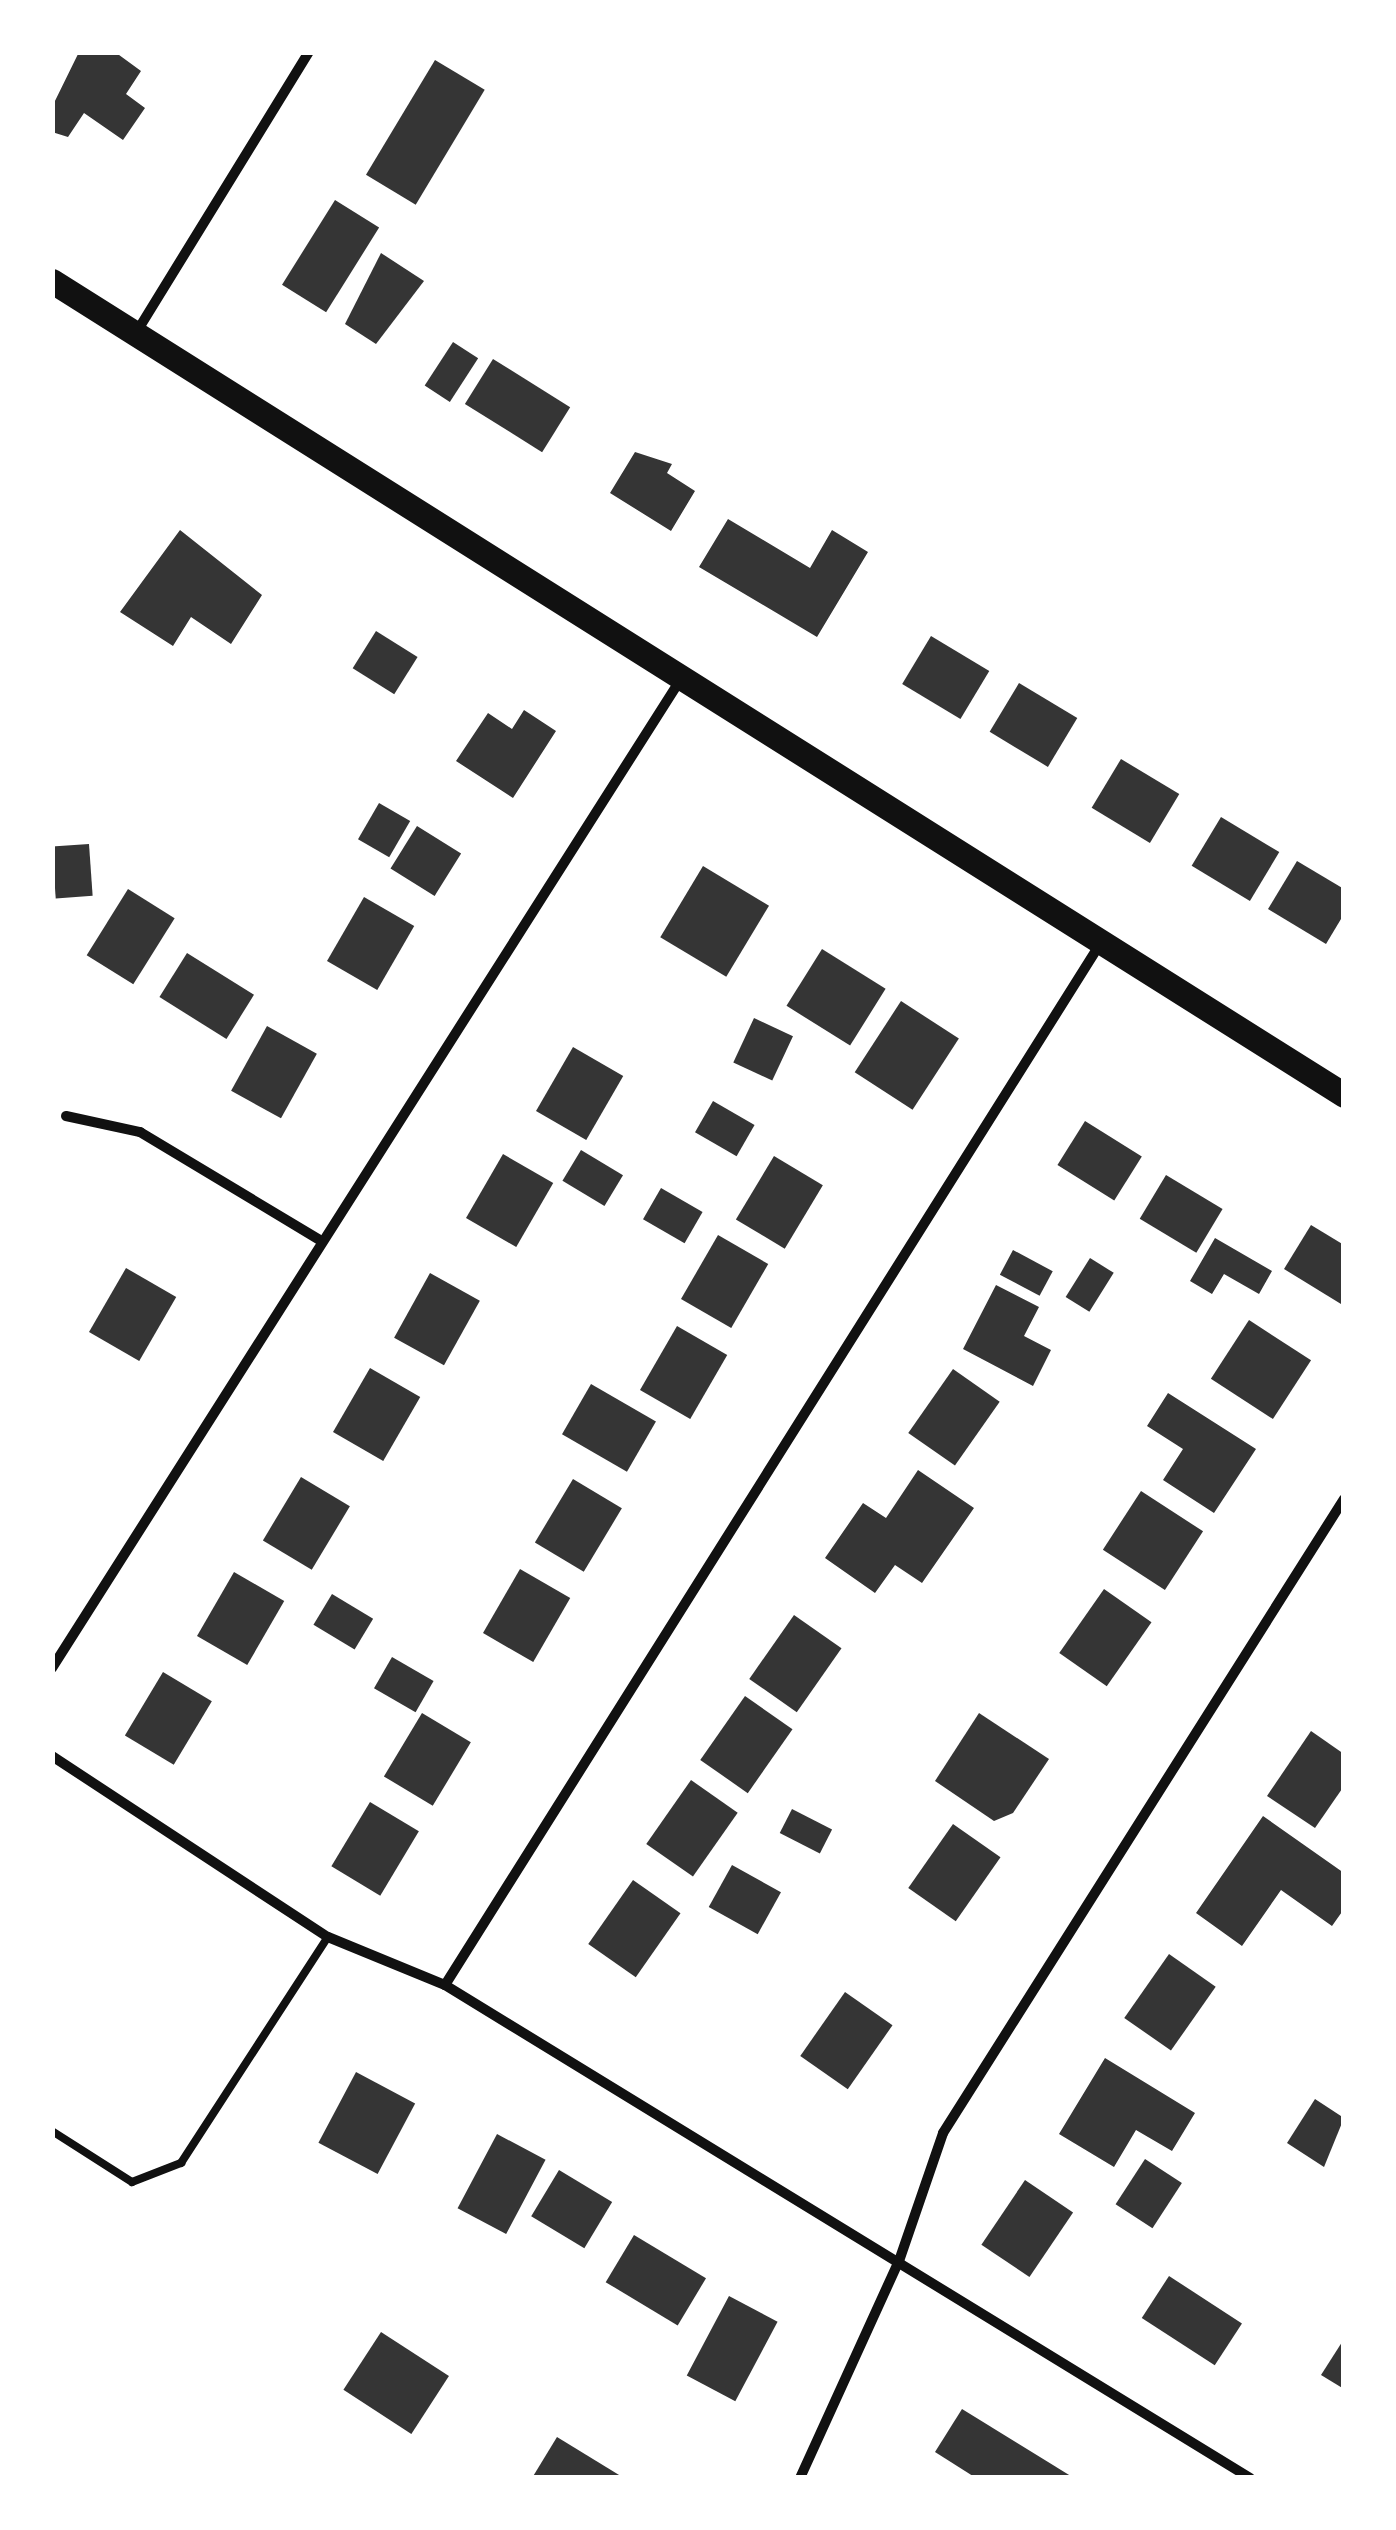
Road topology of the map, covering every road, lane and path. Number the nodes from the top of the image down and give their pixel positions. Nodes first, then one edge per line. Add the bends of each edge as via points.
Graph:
1 (309, 52) edge
2 (52, 281) edge
3 (135, 335) junction
4 (679, 682) junction
5 (1100, 944) junction
6 (1344, 1095) edge
7 (66, 1116) dead end
8 (318, 1239) junction
9 (1344, 1499) edge
10 (52, 1668) edge
11 (52, 1756) edge
12 (328, 1938) junction
13 (445, 1985) junction
14 (52, 2130) edge
15 (899, 2261) junction
16 (800, 2478) edge
17 (1250, 2478) edge

1 - 3 street
2 - 3 main road
3 - 4 main road
4 - 5 main road
4 - 8 street
5 - 6 main road
5 - 13 street
7 - 8 street via 140,1132
8 - 10 street
9 - 15 street via 942,2133
11 - 12 street
12 - 13 street
12 - 14 lane via 181,2163 132,2182
13 - 15 street
15 - 16 street
15 - 17 street

